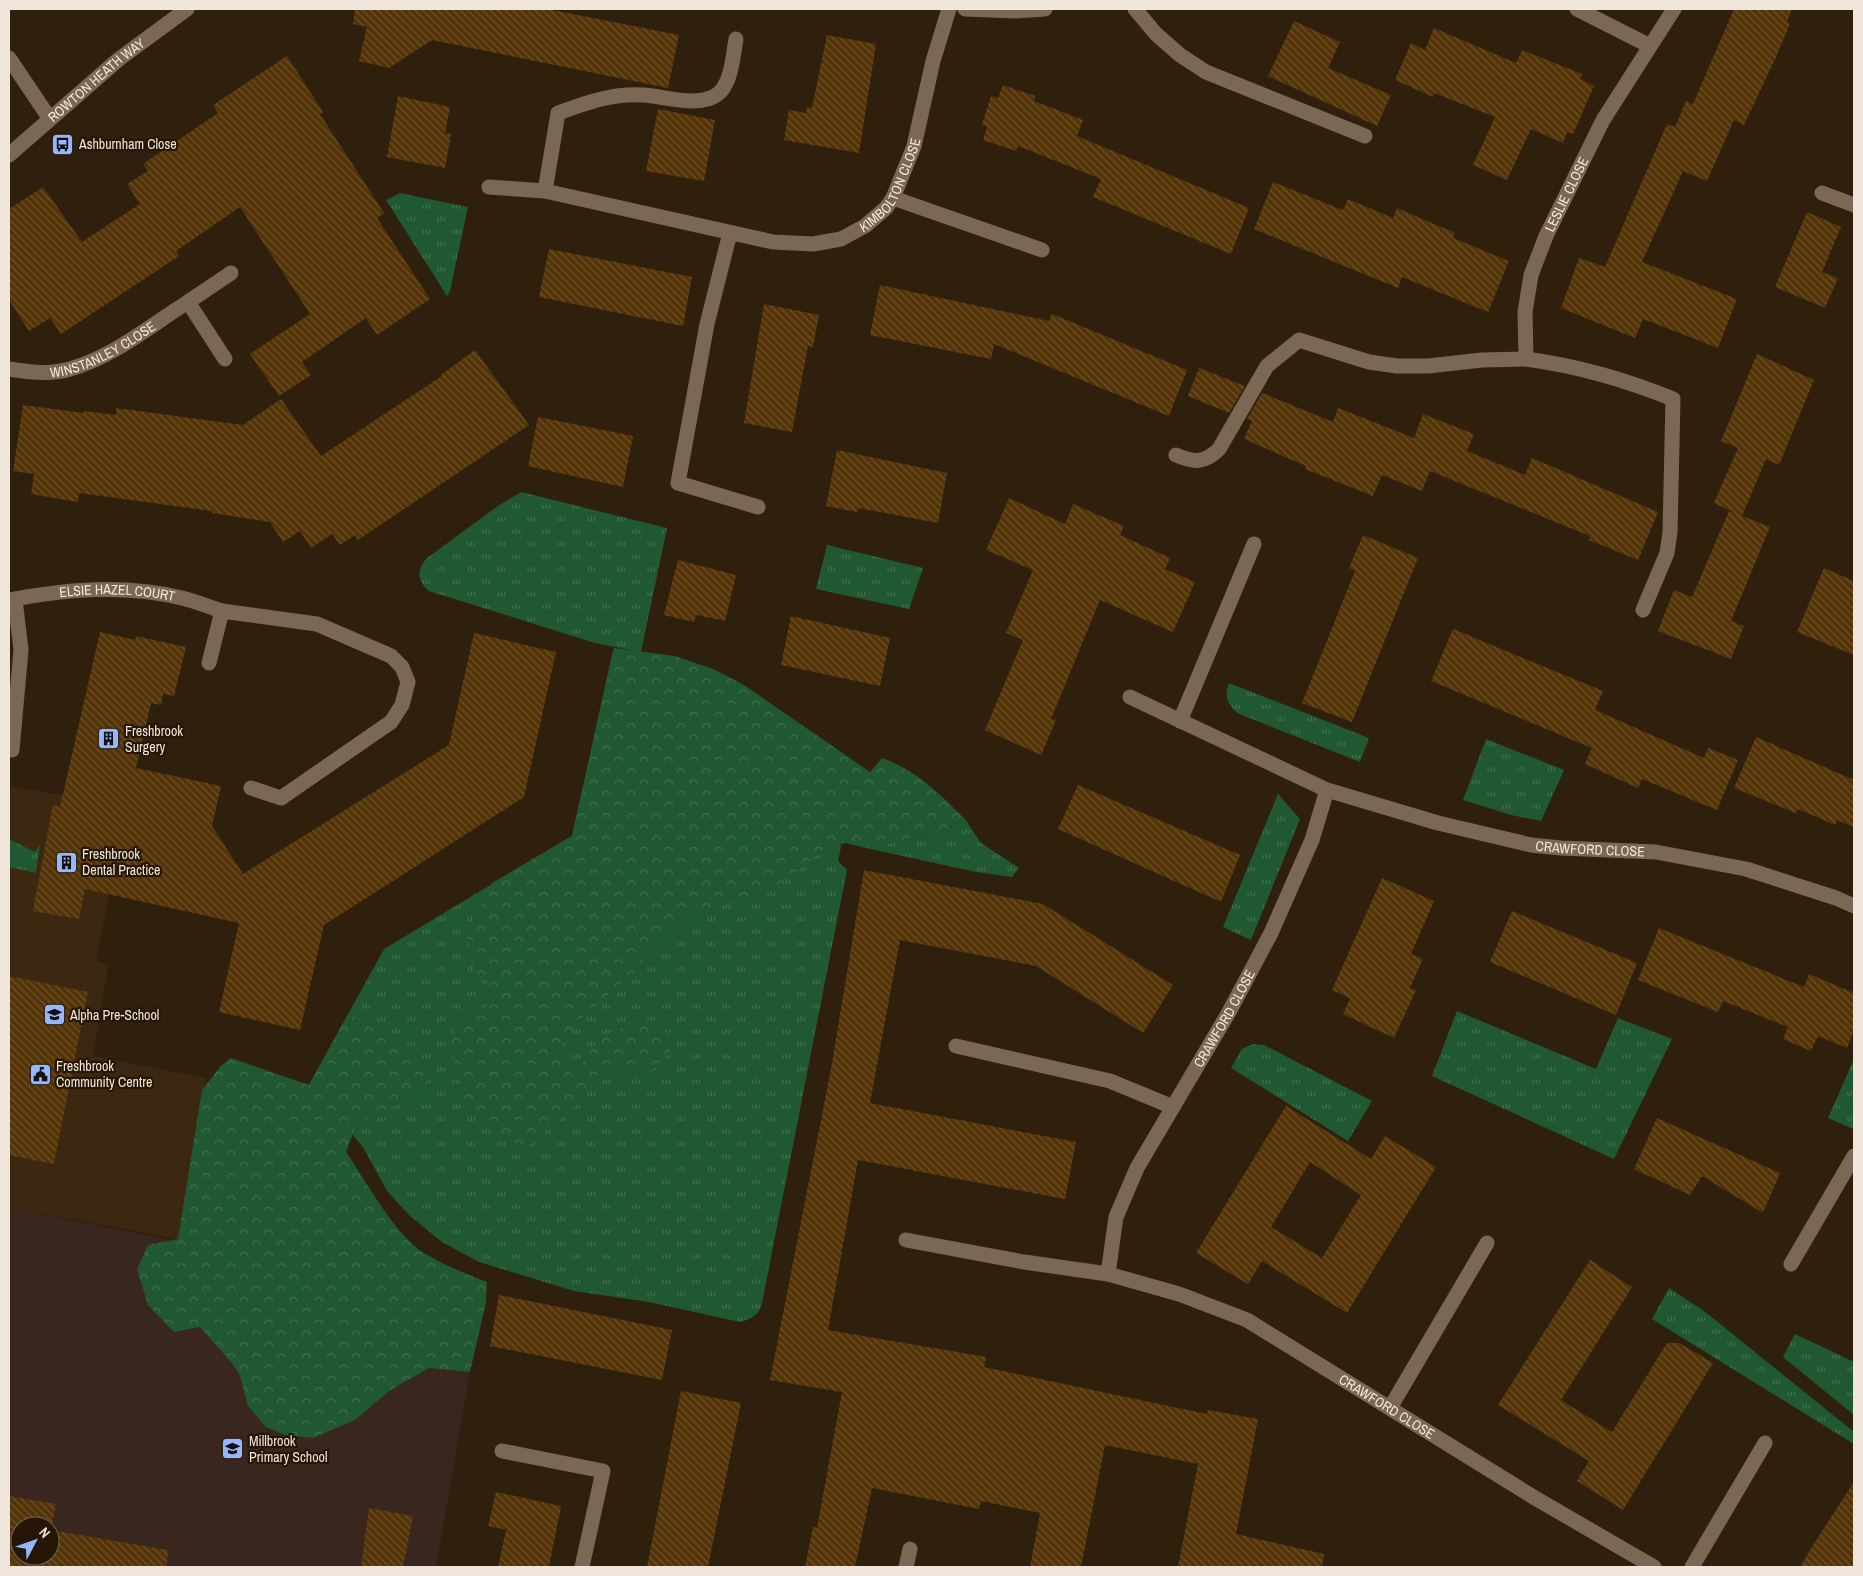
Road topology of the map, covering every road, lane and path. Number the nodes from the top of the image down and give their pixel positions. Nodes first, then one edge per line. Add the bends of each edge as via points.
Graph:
1 (187, 9) edge
2 (949, 9) edge
3 (965, 9) edge
4 (1045, 9) edge
5 (1135, 9) edge
6 (1576, 9) edge
7 (1674, 9) edge
8 (736, 40) dead end
9 (1650, 46) junction
10 (9, 58) edge
11 (50, 119) junction
12 (1365, 136) dead end
13 (9, 155) edge
14 (490, 187) dead end
15 (545, 191) junction
16 (1822, 193) dead end
17 (893, 198) junction
18 (1854, 205) edge
19 (730, 233) junction
20 (1042, 250) dead end
21 (231, 273) dead end
22 (188, 302) junction
23 (225, 359) dead end
24 (1526, 359) junction
25 (9, 369) edge
26 (1176, 455) dead end
27 (758, 507) dead end
28 (1254, 544) dead end
29 (12, 599) edge
30 (1643, 610) dead end
31 (222, 611) junction
32 (209, 663) dead end
33 (1130, 697) dead end
34 (1180, 721) junction
35 (12, 750) dead end
36 (251, 788) dead end
37 (1327, 790) junction
38 (1854, 906) edge
39 (956, 1046) dead end
40 (1173, 1107) junction
41 (1854, 1156) edge
42 (906, 1240) dead end
43 (1487, 1243) dead end
44 (1792, 1264) dead end
45 (1108, 1274) junction
46 (1390, 1408) junction
47 (1765, 1443) dead end
48 (502, 1451) dead end
49 (910, 1548) dead end
50 (582, 1567) edge
51 (906, 1567) edge
52 (1654, 1567) edge
53 (1692, 1567) edge

1 - 11 street, ROWTON HEATH WAY via 119,59
2 - 17 street, KIMBOLTON CLOSE via 933,61 914,146
3 - 4 street
5 - 12 street via 1156,34 1206,72
6 - 9 street
7 - 9 street, LESLIE CLOSE
8 - 15 street via 727,80 713,97 698,100 619,95 558,113
9 - 24 street, LESLIE CLOSE via 1604,120 1546,236 1530,284 1525,312
10 - 11 street
11 - 13 street, ROWTON HEATH WAY
14 - 15 street, KIMBOLTON CLOSE
15 - 19 street, KIMBOLTON CLOSE
16 - 18 street
17 - 19 street, KIMBOLTON CLOSE via 865,226 841,239 813,244 773,242
17 - 20 street
19 - 27 street via 707,324 678,483
21 - 22 street, WINSTANLEY CLOSE
22 - 23 street
22 - 25 street, WINSTANLEY CLOSE via 93,361 77,367 51,372
24 - 26 street via 1397,366 1369,362 1298,340 1267,366 1220,449 1196,462
24 - 30 street via 1629,381 1673,399 1670,532 1666,553
28 - 34 street
29 - 31 street, ELSIE HAZEL COURT via 82,589 135,590 181,598
29 - 35 street via 20,650
31 - 32 street
31 - 36 street, ELSIE HAZEL COURT via 317,624 391,656 402,667 408,682 402,705 391,722 281,798
33 - 34 street, CRAWFORD CLOSE
34 - 37 street, CRAWFORD CLOSE
37 - 38 street, CRAWFORD CLOSE via 1438,823 1531,844 1656,852 1746,869
37 - 40 street, CRAWFORD CLOSE via 1312,840 1271,933
39 - 40 street via 1110,1082
40 - 45 street, CRAWFORD CLOSE via 1137,1168 1116,1217
41 - 44 street
42 - 45 street, CRAWFORD CLOSE
43 - 46 street
45 - 46 street, CRAWFORD CLOSE via 1179,1294 1247,1320
46 - 52 street, CRAWFORD CLOSE
47 - 53 street
48 - 50 street via 603,1471
49 - 51 street

